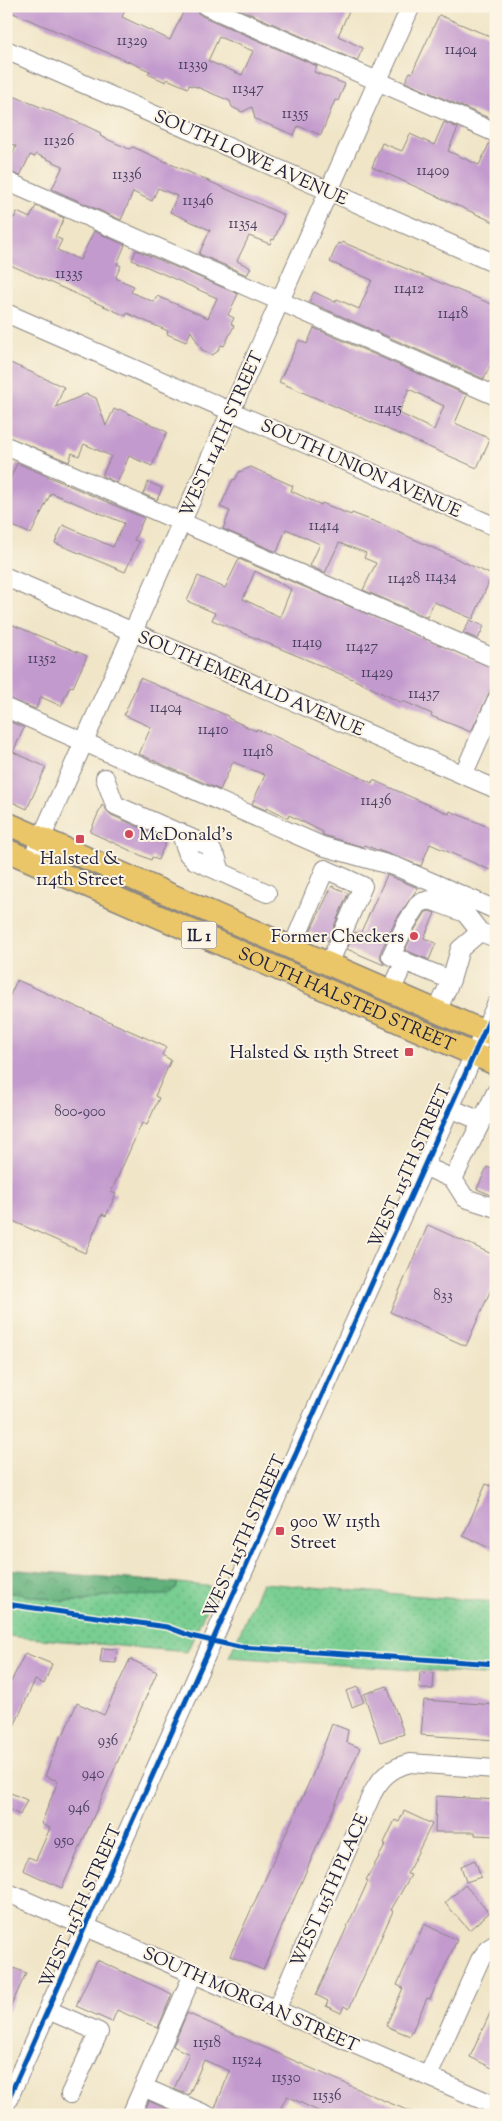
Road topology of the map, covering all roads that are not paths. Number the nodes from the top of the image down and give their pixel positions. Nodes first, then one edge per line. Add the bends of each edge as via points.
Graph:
1 (206, 6) edge
2 (412, 6) edge
3 (6, 50) edge
4 (378, 81) junction
5 (496, 133) edge
6 (6, 181) edge
7 (329, 191) junction
8 (496, 264) edge
9 (280, 301) junction
10 (6, 313) edge
11 (496, 396) edge
12 (231, 412) junction
13 (6, 446) edge
14 (182, 522) junction
15 (496, 527) edge
16 (6, 577) edge
17 (132, 632) junction
18 (496, 660) edge
19 (496, 701) edge
20 (6, 708) edge
21 (84, 742) junction
22 (463, 775) junction
23 (105, 778) dead end
24 (496, 789) edge
25 (6, 823) edge
26 (41, 838) junction
27 (6, 850) edge
28 (30, 861) junction
29 (267, 893) dead end
30 (496, 910) edge
31 (488, 935) edge
32 (292, 948) junction
33 (405, 961) junction
34 (329, 964) junction
35 (451, 980) junction
36 (391, 991) junction
37 (496, 1005) edge
38 (437, 1011) junction
39 (490, 1035) edge
40 (474, 1055) junction
41 (496, 1064) edge
42 (496, 1092) edge
43 (450, 1108) junction
44 (481, 1121) junction
45 (424, 1166) junction
46 (454, 1179) junction
47 (496, 1208) edge
48 (496, 1769) edge
49 (6, 1892) edge
50 (85, 1927) junction
51 (496, 1944) edge
52 (193, 1974) junction
53 (48, 2010) junction
54 (276, 2010) junction
55 (428, 2076) junction
56 (143, 2087) junction
57 (70, 2094) dead end
58 (6, 2104) edge
59 (496, 2106) edge
60 (130, 2115) edge
61 (207, 2115) edge

1 - 4 street
2 - 4 street, WEST 114TH STREET
3 - 7 street, SOUTH LOWE AVENUE
4 - 5 street
4 - 7 street, WEST 114TH STREET
6 - 9 street
7 - 8 street, SOUTH LOWE AVENUE
7 - 9 street, WEST 114TH STREET
9 - 11 street
9 - 12 street, WEST 114TH STREET
10 - 12 street, SOUTH UNION AVENUE
12 - 14 street, WEST 114TH STREET
12 - 15 street, SOUTH UNION AVENUE
13 - 14 street
14 - 17 street, WEST 114TH STREET
14 - 18 street
16 - 17 street, SOUTH EMERALD AVENUE
17 - 21 street, WEST 114TH STREET
17 - 22 street, SOUTH EMERALD AVENUE
19 - 22 street
20 - 21 street
21 - 26 street, WEST 114TH STREET
21 - 30 street via 322,846 397,867
22 - 24 street, SOUTH EMERALD AVENUE
23 - 29 street via 116,805 180,832 188,854 194,860
25 - 26 main road, SOUTH HALSTED STREET / IL 1
26 - 28 street, WEST 114TH STREET
26 - 32 main road, SOUTH HALSTED STREET / IL 1
27 - 28 main road, SOUTH HALSTED STREET / IL 1
28 - 40 main road, SOUTH HALSTED STREET / IL 1
31 - 33 street via 465,913 430,900 420,903 391,956
31 - 35 street via 460,949
32 - 34 main road, SOUTH HALSTED STREET / IL 1
32 - 34 street via 324,869 364,886
33 - 35 street
33 - 36 street
34 - 36 main road, SOUTH HALSTED STREET / IL 1
35 - 38 street
36 - 38 main road, SOUTH HALSTED STREET / IL 1
37 - 39 street, WEST 115TH STREET
38 - 39 main road, SOUTH HALSTED STREET / IL 1
39 - 40 street, WEST 115TH STREET
40 - 41 main road, SOUTH HALSTED STREET / IL 1
40 - 43 street, WEST 115TH STREET
42 - 44 street
43 - 44 street
43 - 45 street, WEST 115TH STREET
44 - 46 street
45 - 46 street
45 - 50 street, WEST 115TH STREET
46 - 47 street via 465,1198
48 - 54 street, WEST 115TH PLACE via 410,1763 388,1773 372,1794
49 - 50 street, SOUTH MORGAN STREET
50 - 52 street, SOUTH MORGAN STREET
50 - 53 street, WEST 115TH STREET
51 - 55 street via 480,1960
52 - 54 street, SOUTH MORGAN STREET
52 - 56 street
53 - 57 street via 99,2032
53 - 58 street, WEST 115TH STREET
54 - 55 street, SOUTH MORGAN STREET
55 - 59 street, SOUTH MORGAN STREET
56 - 60 street
56 - 61 street

